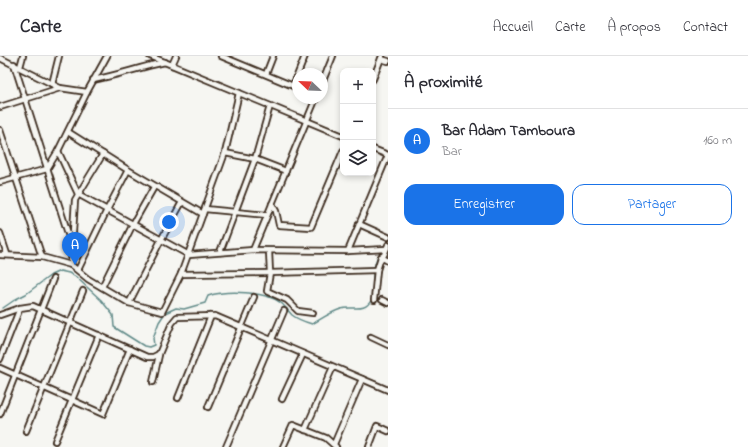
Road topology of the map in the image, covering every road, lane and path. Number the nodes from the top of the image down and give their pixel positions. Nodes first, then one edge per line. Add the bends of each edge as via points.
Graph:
1 (23, 56) edge
2 (59, 56) edge
3 (107, 56) edge
4 (150, 56) edge
5 (176, 56) edge
6 (222, 56) edge
7 (273, 56) edge
8 (305, 56) edge
9 (333, 56) edge
10 (382, 57) edge
11 (0, 58) edge
12 (388, 61) edge
13 (165, 62) junction
14 (14, 64) junction
15 (172, 65) junction
16 (20, 67) junction
17 (300, 68) edge
18 (328, 68) edge
19 (376, 72) edge
20 (266, 74) junction
21 (93, 80) junction
22 (52, 84) junction
23 (292, 86) edge
24 (60, 88) junction
25 (87, 92) junction
26 (239, 93) junction
27 (25, 99) junction
28 (313, 104) edge
29 (270, 106) junction
30 (0, 107) edge
31 (306, 121) junction
32 (0, 130) edge
33 (68, 132) junction
34 (340, 135) edge
35 (376, 149) edge
36 (58, 151) junction
37 (225, 153) junction
38 (103, 154) junction
39 (388, 155) edge
40 (340, 158) edge
41 (255, 159) junction
42 (47, 168) junction
43 (128, 170) junction
44 (286, 171) junction
45 (16, 178) junction
46 (0, 182) edge
47 (154, 187) junction
48 (78, 194) junction
49 (182, 202) junction
50 (272, 204) junction
51 (107, 210) junction
52 (204, 211) junction
53 (235, 212) junction
54 (267, 215) junction
55 (133, 224) junction
56 (359, 224) junction
57 (0, 233) edge
58 (388, 237) edge
59 (161, 240) junction
60 (73, 242) junction
61 (253, 250) junction
62 (269, 251) junction
63 (348, 251) junction
64 (220, 252) junction
65 (385, 252) edge
66 (7, 254) junction
67 (0, 255) edge
68 (189, 255) junction
69 (42, 257) junction
70 (388, 261) edge
71 (71, 265) junction
72 (78, 270) junction
73 (377, 270) junction
74 (181, 274) junction
75 (270, 274) junction
76 (53, 279) dead end
77 (102, 287) junction
78 (83, 291) dead end
79 (254, 297) dead end
80 (374, 300) dead end
81 (382, 300) dead end
82 (129, 303) junction
83 (388, 303) edge
84 (20, 308) junction
85 (41, 309) junction
86 (284, 311) dead end
87 (313, 313) dead end
88 (0, 315) edge
89 (211, 316) junction
90 (70, 322) junction
91 (242, 327) junction
92 (99, 335) junction
93 (371, 337) dead end
94 (271, 340) junction
95 (388, 345) edge
96 (130, 349) junction
97 (159, 354) junction
98 (303, 354) junction
99 (0, 359) edge
100 (333, 367) junction
101 (0, 368) edge
102 (16, 375) junction
103 (362, 379) junction
104 (153, 382) dead end
105 (44, 387) junction
106 (388, 390) edge
107 (178, 398) dead end
108 (282, 399) dead end
109 (72, 400) junction
110 (208, 407) dead end
111 (0, 414) edge
112 (305, 430) junction
113 (26, 431) dead end
114 (388, 431) edge
115 (55, 441) dead end
116 (335, 446) edge
117 (226, 447) edge
118 (283, 447) edge
119 (369, 447) edge

1 - 16 street
2 - 22 street
3 - 21 street
4 - 13 street
5 - 15 street
6 - 20 street
7 - 20 street
8 - 17 street
9 - 18 street
10 - 12 street
10 - 19 street
11 - 14 street
13 - 15 street
13 - 21 street
14 - 16 street
14 - 27 street
15 - 26 street
16 - 22 street
20 - 23 street
21 - 25 street
22 - 24 street
24 - 25 street
24 - 27 street
25 - 33 street
26 - 29 street
26 - 37 street
27 - 30 street
27 - 42 street
28 - 31 street
29 - 31 street
29 - 41 street
31 - 34 street
31 - 44 street
32 - 45 street
33 - 36 street
33 - 38 street
35 - 39 street
36 - 42 street
36 - 48 street
37 - 41 street
37 - 52 street
38 - 43 street
38 - 48 street
39 - 56 street
40 - 50 street via 311,227 279,225
41 - 44 street
41 - 53 street
42 - 45 street
42 - 60 street via 70,240
43 - 47 street
43 - 51 street
44 - 50 street
45 - 46 street
45 - 69 street
47 - 49 street
47 - 55 street
48 - 51 street
48 - 60 street via 74,200
49 - 52 street
49 - 59 street
50 - 54 street
51 - 55 street
51 - 72 street
52 - 53 street
52 - 68 street
53 - 54 street
53 - 64 street
54 - 61 street
55 - 59 street
55 - 77 street
56 - 58 street
56 - 63 street
57 - 66 street
59 - 68 street
59 - 82 street
60 - 71 street
61 - 62 street
61 - 64 street
62 - 63 street
62 - 75 street
63 - 65 street
64 - 68 street
65 - 70 street
65 - 73 street
66 - 67 street
66 - 69 street
68 - 74 street
69 - 71 street
71 - 72 street
72 - 77 street
73 - 75 street
73 - 80 street
74 - 75 street
74 - 82 street via 162,312
75 - 87 street via 267,291 287,300 298,311
76 - 85 street
77 - 82 street
78 - 90 street
79 - 91 street
81 - 83 street
84 - 85 street via 33,306
84 - 88 street
84 - 99 street
85 - 90 street
85 - 102 street
86 - 94 street
89 - 91 street
89 - 97 street via 177,317 172,322
89 - 107 street
90 - 92 street
90 - 105 street
91 - 94 street
91 - 110 street
92 - 96 street
92 - 109 street
93 - 95 street
94 - 98 street
94 - 117 street
96 - 97 street via 147,357
96 - 109 street via 103,414
97 - 104 street
98 - 100 street
98 - 108 street
100 - 103 street
100 - 112 street
101 - 102 street
102 - 105 street
102 - 111 street
103 - 106 street
103 - 116 street
105 - 109 street
105 - 113 street
109 - 115 street
112 - 116 street via 326,438
112 - 118 street via 293,425
114 - 119 street via 377,426

